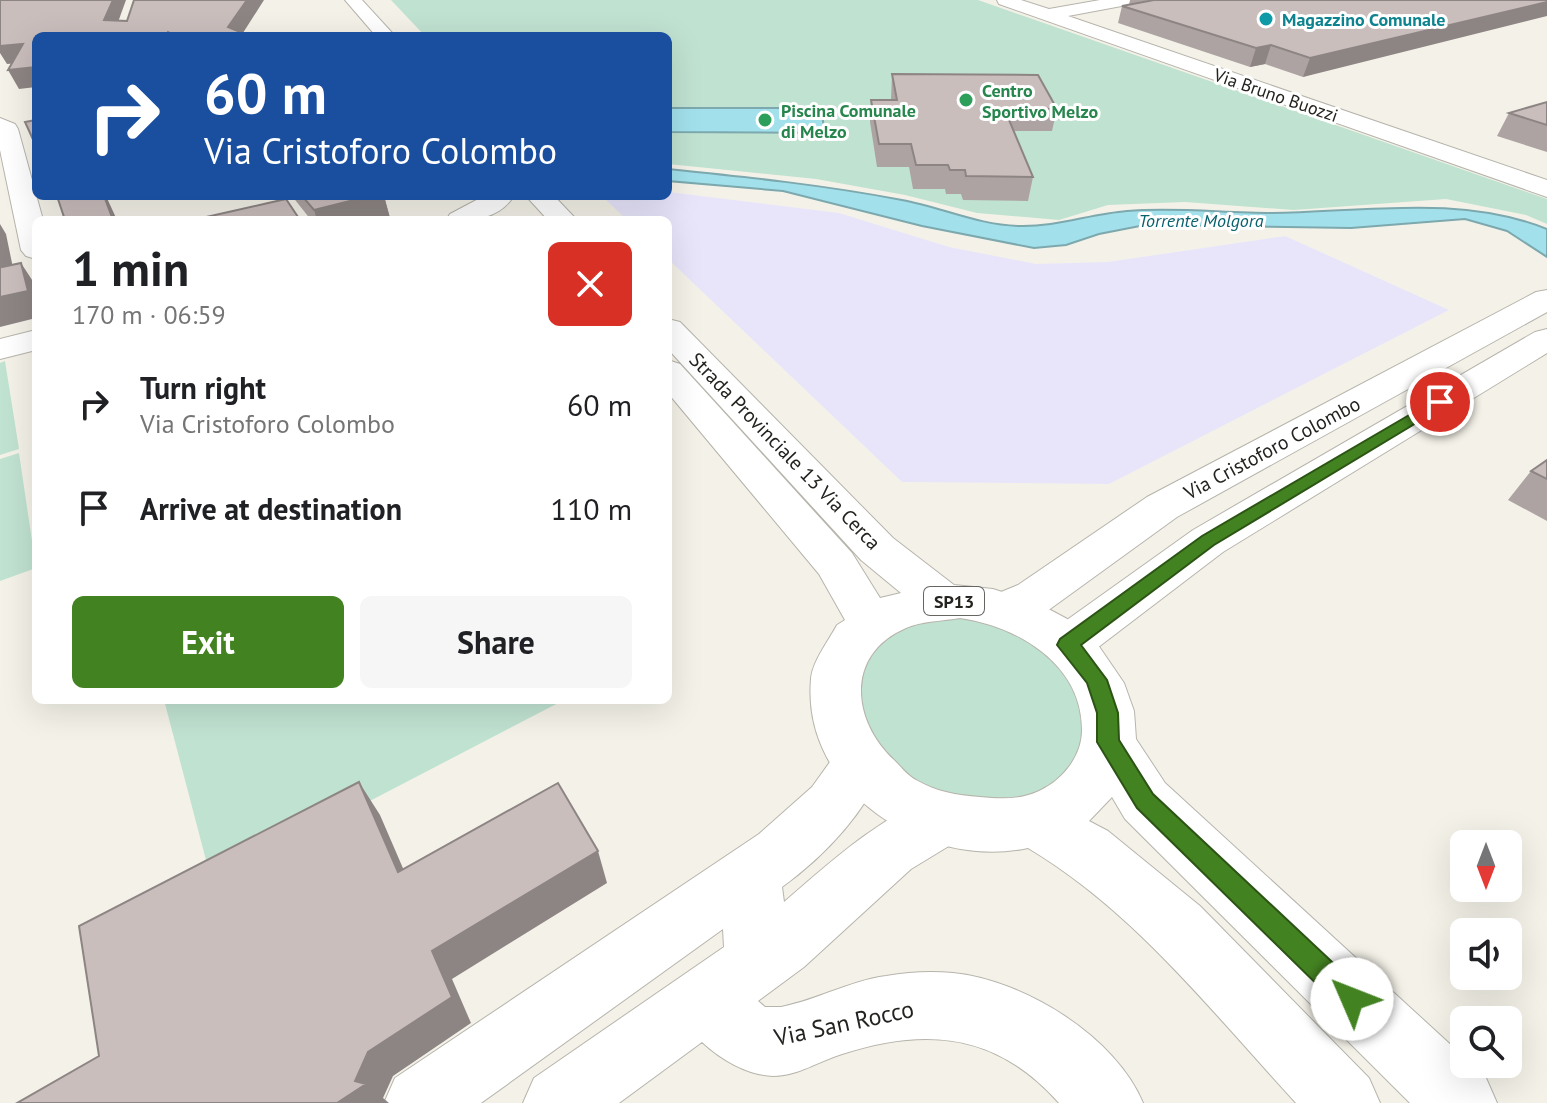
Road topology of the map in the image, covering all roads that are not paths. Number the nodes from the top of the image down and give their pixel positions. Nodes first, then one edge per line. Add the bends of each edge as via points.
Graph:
1 (353, 0) edge
2 (1005, 0) edge
3 (1127, 0) edge
4 (1047, 15) junction
5 (382, 32) edge
6 (10, 123) edge
7 (1547, 189) edge
8 (496, 200) edge
9 (543, 200) edge
10 (468, 216) edge
11 (559, 216) edge
12 (32, 230) edge
13 (1547, 299) edge
14 (672, 333) edge
15 (1547, 339) edge
16 (32, 341) edge
17 (0, 349) edge
18 (672, 376) edge
19 (943, 601) junction
20 (1006, 610) junction
21 (871, 624) junction
22 (1067, 645) junction
23 (1108, 742) junction
24 (859, 765) junction
25 (942, 819) junction
26 (1036, 822) junction
27 (751, 874) junction
28 (732, 981) junction
29 (420, 1103) edge
30 (559, 1103) edge
31 (1107, 1103) edge
32 (1344, 1103) edge
33 (1461, 1103) edge

1 - 5 street
2 - 4 street, Via Bruno Buozzi
3 - 4 street
4 - 7 street, Via Bruno Buozzi
6 - 12 street
8 - 10 street
9 - 11 street
13 - 20 street, Via Cristoforo Colombo via 1162,507 1034,597
14 - 19 street, Strada Provinciale 13 Via Cerca / SP13 via 877,549
15 - 22 street, Via Cristoforo Colombo via 1208,541
16 - 17 street
18 - 21 street, Strada Provinciale 13 Via Cerca via 836,564
19 - 20 street, SP13
19 - 21 street, SP13 via 904,608
20 - 22 street, SP13
21 - 24 street, SP13 via 844,654 835,679 837,726
22 - 23 street, SP13 via 1101,690
23 - 26 street, SP13 via 1097,777 1080,797
23 - 33 street, SP13 via 1145,801
24 - 25 street, SP13 via 899,800
24 - 27 street via 817,821
25 - 26 street, SP13 via 985,828
25 - 28 street via 890,849 807,926
26 - 32 street via 1087,851 1178,928
27 - 28 street
27 - 29 street
28 - 30 street
28 - 31 street, Via San Rocco via 748,1036 779,1042 859,1014 933,1005 981,1010 1023,1029 1065,1059

